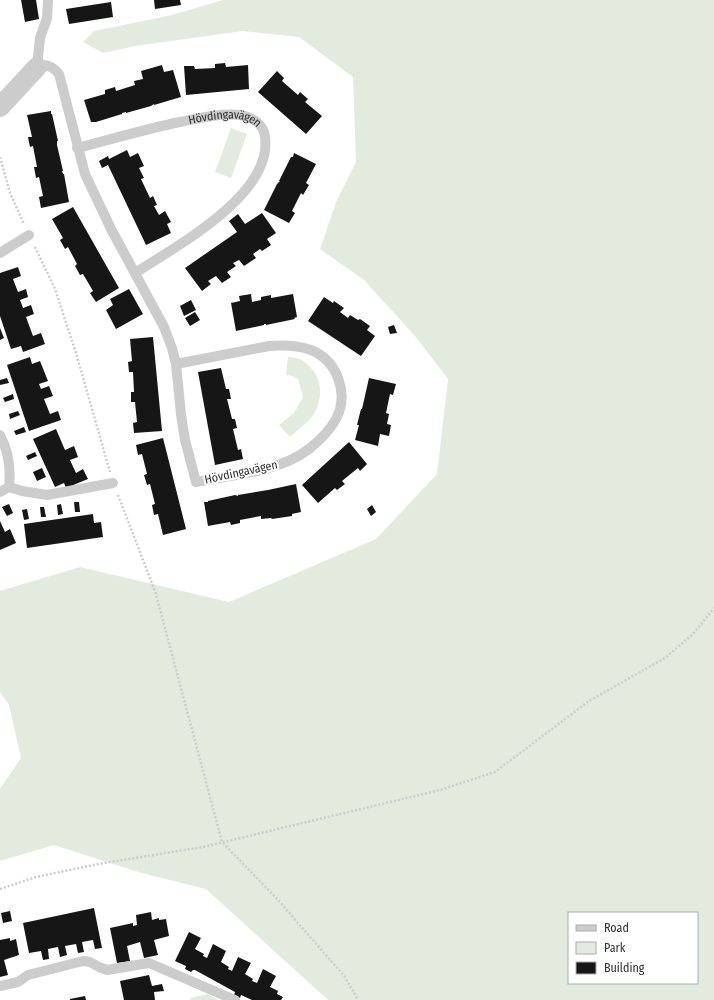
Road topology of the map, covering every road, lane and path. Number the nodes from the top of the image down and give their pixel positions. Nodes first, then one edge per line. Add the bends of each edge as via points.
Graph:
1 (48, 0) edge
2 (37, 67) junction
3 (0, 107) edge
4 (78, 148) junction
5 (0, 157) edge
6 (29, 234) junction
7 (0, 253) edge
8 (135, 274) junction
9 (176, 364) junction
10 (0, 435) edge
11 (113, 483) junction
12 (9, 487) junction
13 (0, 492) edge
14 (714, 608) edge
15 (222, 842) junction
16 (0, 888) edge
17 (0, 986) edge
18 (234, 1000) edge
19 (358, 1000) edge

1 - 2 lane
2 - 3 street
2 - 4 lane, Hövdingavägen via 48,65 58,74
4 - 8 lane, Hövdingavägen via 88,181
4 - 8 lane, Hövdingavägen via 209,116 247,116 256,121 264,131 266,144 263,160 257,175 244,192 208,225
5 - 6 path via 10,193
6 - 7 lane
6 - 11 path via 55,289
8 - 9 lane, Hövdingavägen via 164,327
9 - 9 lane, Hövdingavägen via 269,346 302,348 318,354 335,370 342,396 339,411 320,439 287,462 271,468 196,482 181,415
10 - 12 lane via 11,471
11 - 12 lane via 47,495
11 - 15 path via 155,590
12 - 13 lane
14 - 15 path via 693,634 665,658 588,701 495,772 440,790
15 - 16 path via 98,864 36,877
15 - 19 path via 279,900 325,953 345,977
17 - 18 lane via 18,982 28,975 83,961 107,970 150,963

